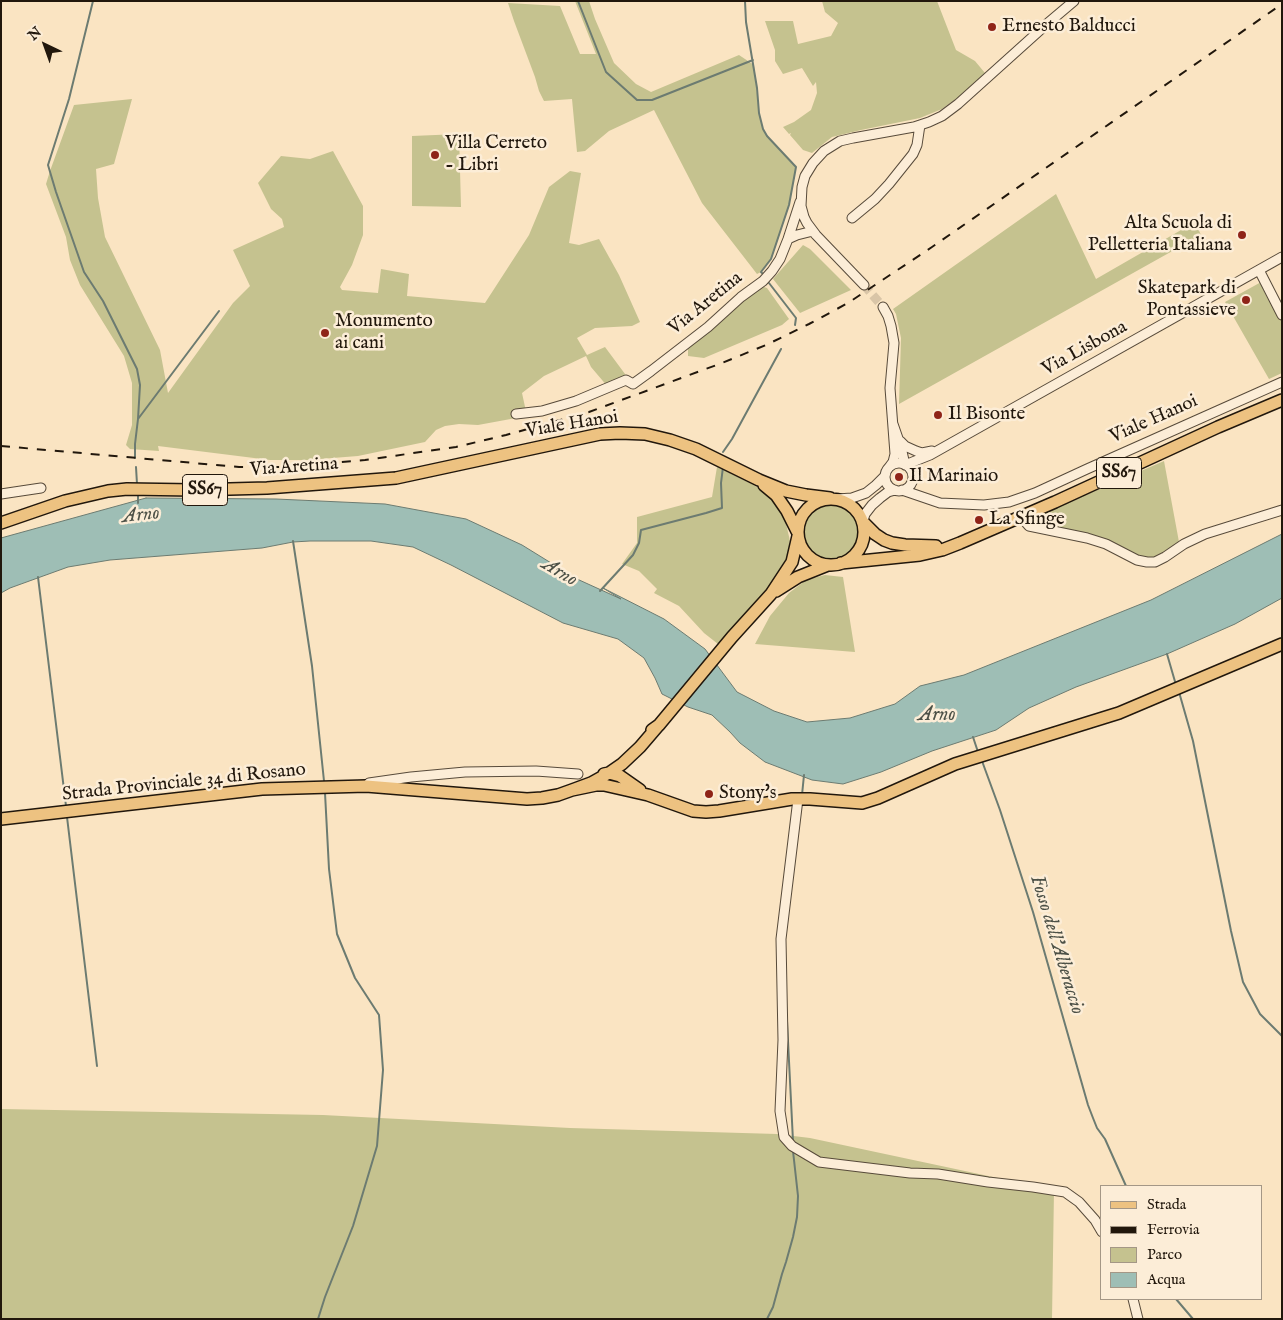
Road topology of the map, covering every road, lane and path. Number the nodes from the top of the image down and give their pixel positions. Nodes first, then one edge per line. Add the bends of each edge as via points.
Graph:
1 (1074, 1) edge
2 (920, 125) junction
3 (801, 200) junction
4 (852, 218) dead end
5 (805, 220) junction
6 (792, 227) junction
7 (813, 232) junction
8 (788, 239) junction
9 (1282, 257) edge
10 (1259, 270) junction
11 (864, 285) tunnel mouth
12 (883, 307) tunnel mouth
13 (1282, 315) edge
14 (1282, 382) edge
15 (1282, 400) edge
16 (516, 414) dead end
17 (893, 424) junction
18 (900, 441) junction
19 (934, 453) junction
20 (905, 465) junction
21 (890, 466) junction
22 (414, 475) joint
23 (885, 476) junction
24 (912, 479) junction
25 (759, 480) junction
26 (41, 488) dead end
27 (898, 490) junction
28 (1, 494) edge
29 (834, 498) junction
30 (954, 504) junction
31 (1282, 510) edge
32 (1021, 517) junction
33 (863, 522) junction
34 (1, 523) edge
35 (798, 533) junction
36 (955, 545) junction
37 (841, 564) junction
38 (828, 565) junction
39 (771, 594) junction
40 (1282, 644) edge
41 (658, 725) junction
42 (640, 747) junction
43 (618, 757) junction
44 (609, 773) junction
45 (583, 775) junction
46 (624, 784) junction
47 (348, 786) junction
48 (572, 790) junction
49 (520, 798) junction
50 (798, 799) junction
51 (1, 819) edge
52 (1100, 1229) edge
53 (1133, 1300) edge
54 (1138, 1319) edge

1 - 2 street, Via Aretina via 953,108
2 - 3 street, Via Aretina via 833,145 810,166
2 - 4 street via 912,154 875,199
3 - 5 street, Via Aretina
3 - 6 street, Via Aretina
5 - 6 street
5 - 7 street, Via Aretina
6 - 8 street, Via Aretina
7 - 8 street
7 - 11 street, Via Aretina
8 - 16 street, Via Aretina via 780,259 763,281 633,384 626,380 576,401
9 - 10 street, Via Lisbona
10 - 13 street
10 - 19 street, Via Lisbona
12 - 17 street via 894,347 890,388
14 - 30 street, Viale Hanoi via 1009,502
15 - 32 main road, SS67
17 - 18 street
17 - 21 street via 895,454
18 - 19 street via 916,451
18 - 20 street
19 - 20 street, Via Lisbona
19 - 24 street, Via Lisbona via 918,466
20 - 21 street via 896,463
20 - 24 street, Viale Hanoi via 911,471
21 - 23 street, Viale Hanoi
22 - 25 main road, Viale Hanoi / SS67 via 600,434 620,433 670,440
22 - 34 main road, Via Aretina / SS67 via 267,488 108,490
23 - 27 street via 887,485
23 - 29 street, Viale Hanoi via 866,493 852,498
24 - 27 street via 909,486
24 - 30 street, Viale Hanoi via 928,494
25 - 29 main road, Viale Hanoi / SS67 via 806,495
25 - 35 main road, Viale Hanoi / SS67 via 782,503
26 - 28 street
27 - 30 street, Viale Hanoi
27 - 33 street via 888,492 876,501 865,514
29 - 33 main road, Viale Hanoi via 853,506
29 - 35 main road, Viale Hanoi via 811,505 799,521
31 - 32 street via 1204,534 1155,562 1137,560 1087,538 1029,526
32 - 36 main road, SS67
33 - 36 main road, SS67 via 875,534 892,543
33 - 37 main road via 863,543 858,552
35 - 38 main road, Viale Hanoi via 804,552 811,559
35 - 39 main road, Strada Provinciale 34 di Rosano via 792,562
36 - 37 main road, SS67 via 920,555
37 - 38 main road
38 - 39 main road, Strada Provinciale 34 di Rosano
39 - 41 main road, Strada Provinciale 34 di Rosano
40 - 50 main road via 1119,713 955,764 878,798 862,803
41 - 42 main road, Strada Provinciale 34 di Rosano
41 - 43 main road, Strada Provinciale 34 di Rosano
42 - 44 main road, Strada Provinciale 34 di Rosano
42 - 46 main road via 624,770
43 - 44 main road
43 - 45 main road, Strada Provinciale 34 di Rosano via 605,767
44 - 45 main road
44 - 46 main road via 612,782
44 - 48 main road, Strada Provinciale 34 di Rosano
45 - 47 street via 536,771 465,772
45 - 49 main road, Strada Provinciale 34 di Rosano via 557,789
46 - 48 main road via 596,784
46 - 50 main road via 693,811 719,811
47 - 49 main road, Strada Provinciale 34 di Rosano
47 - 51 main road, Strada Provinciale 34 di Rosano via 262,789
48 - 49 main road, Strada Provinciale 34 di Rosano via 550,797
50 - 52 street via 781,939 780,1111 784,1137 792,1146 818,1162 938,1174 1064,1192 1079,1202
53 - 54 street

